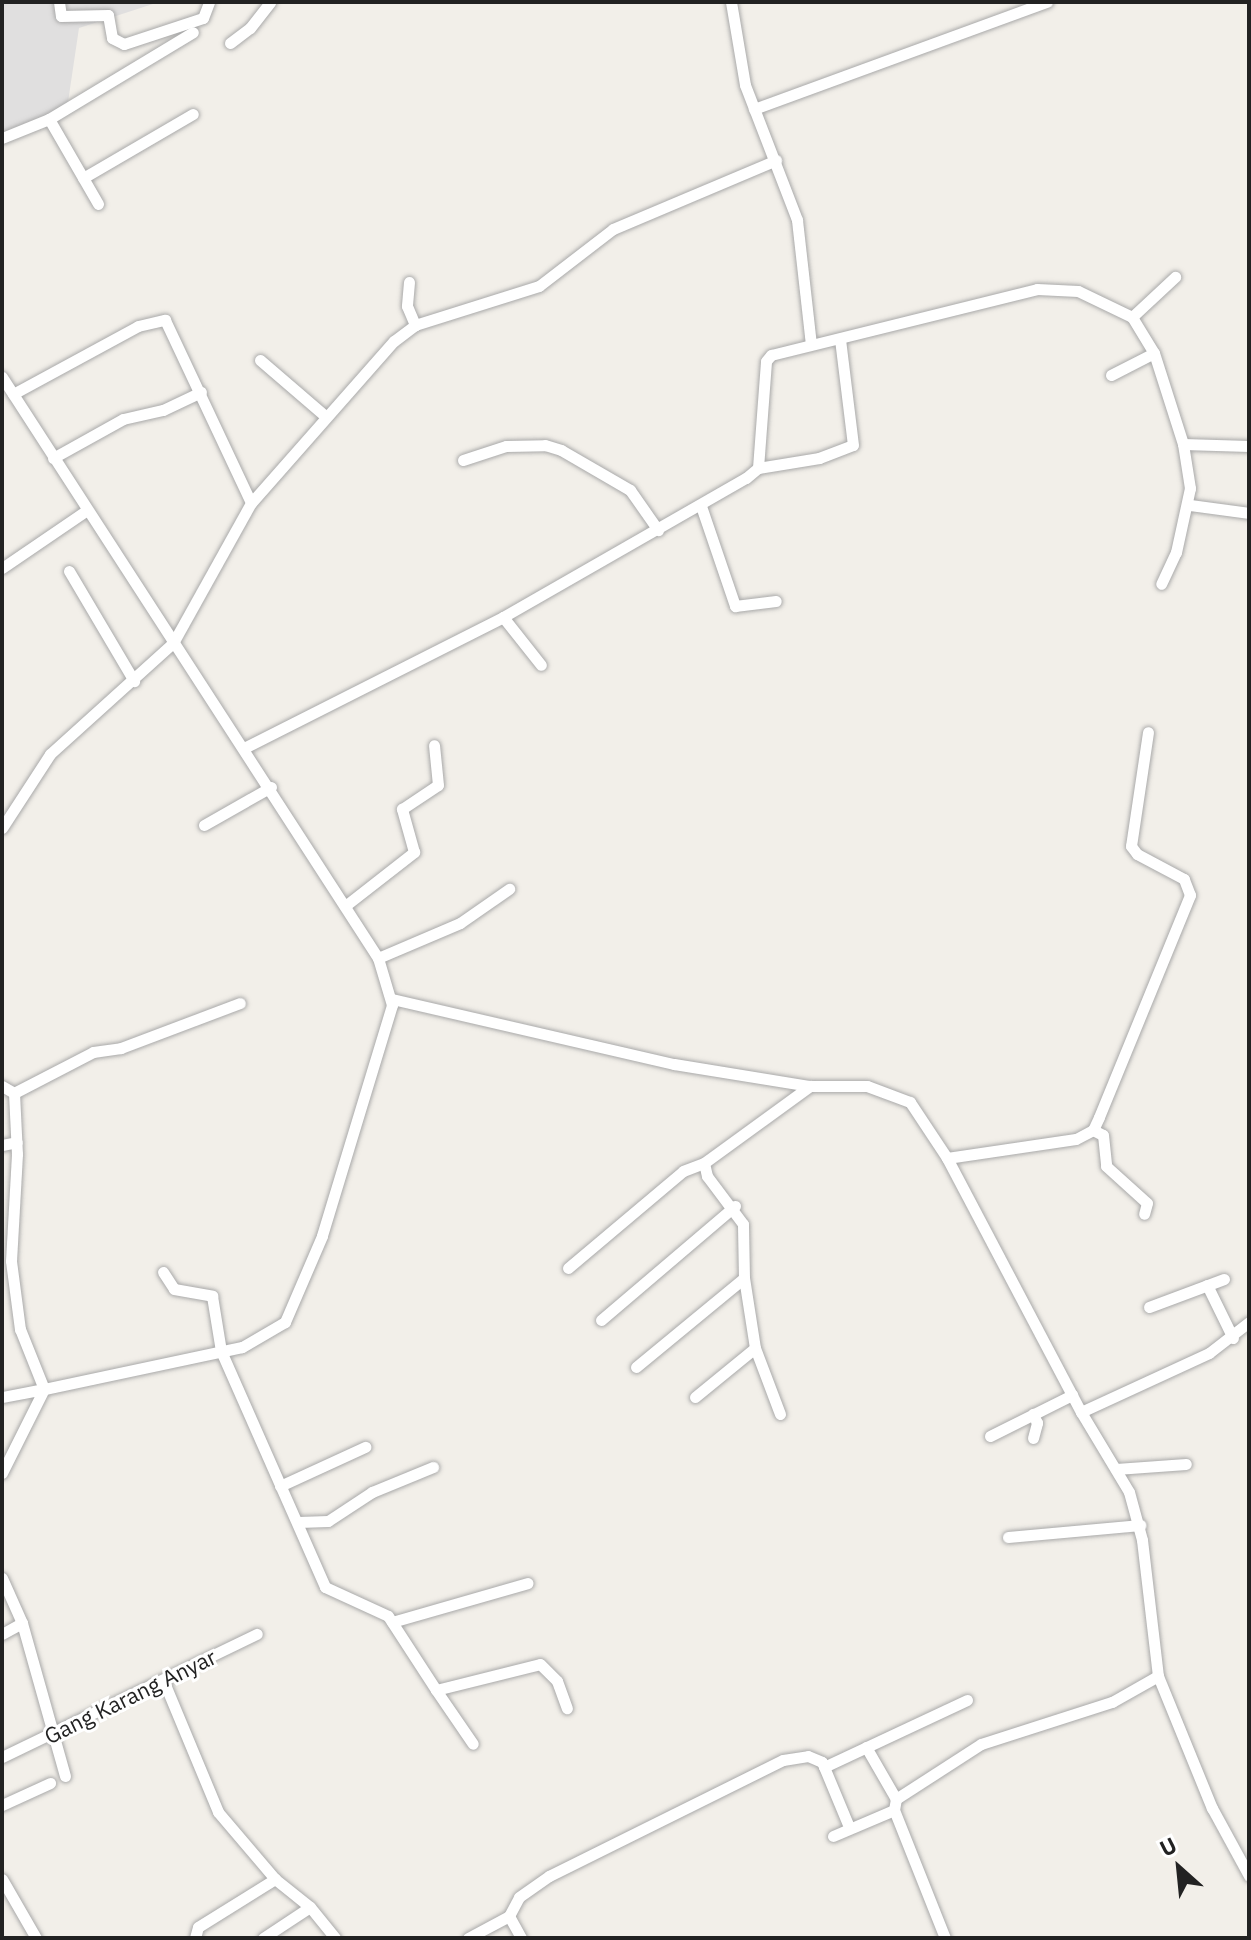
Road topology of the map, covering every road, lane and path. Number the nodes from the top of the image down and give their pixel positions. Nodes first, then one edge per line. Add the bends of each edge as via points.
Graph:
1 (59, 2) edge
2 (209, 2) edge
3 (270, 2) edge
4 (731, 2) edge
5 (1047, 2) edge
6 (193, 32) dead end
7 (230, 43) dead end
8 (754, 109) junction
9 (193, 114) dead end
10 (49, 119) junction
11 (2, 138) edge
12 (776, 160) junction
13 (83, 178) junction
14 (98, 204) dead end
15 (1175, 277) dead end
16 (409, 282) dead end
17 (1132, 317) junction
18 (415, 325) junction
19 (840, 339) junction
20 (811, 344) junction
21 (1154, 353) junction
22 (260, 360) dead end
23 (1111, 375) dead end
24 (2, 377) edge
25 (201, 392) junction
26 (13, 394) junction
27 (324, 415) junction
28 (1183, 444) junction
29 (1249, 446) edge
30 (53, 458) junction
31 (463, 460) dead end
32 (758, 468) junction
33 (251, 503) junction
34 (1190, 505) junction
35 (701, 506) junction
36 (87, 510) junction
37 (1249, 513) edge
38 (658, 530) junction
39 (2, 568) edge
40 (69, 571) dead end
41 (1161, 584) dead end
42 (776, 601) dead end
43 (503, 617) junction
44 (173, 643) junction
45 (541, 665) dead end
46 (134, 681) junction
47 (1148, 732) dead end
48 (434, 745) dead end
49 (244, 748) junction
50 (271, 787) junction
51 (204, 825) dead end
52 (2, 828) edge
53 (509, 889) dead end
54 (345, 906) junction
55 (378, 958) junction
56 (392, 999) junction
57 (240, 1003) dead end
58 (2, 1086) edge
59 (810, 1086) junction
60 (14, 1093) junction
61 (1093, 1130) junction
62 (17, 1142) junction
63 (2, 1145) edge
64 (947, 1158) junction
65 (704, 1163) junction
66 (735, 1206) junction
67 (1144, 1214) dead end
68 (568, 1268) dead end
69 (163, 1272) dead end
70 (744, 1278) junction
71 (1224, 1279) dead end
72 (1207, 1285) junction
73 (1149, 1307) dead end
74 (601, 1320) dead end
75 (1249, 1322) edge
76 (1233, 1338) junction
77 (755, 1348) junction
78 (221, 1351) junction
79 (636, 1367) dead end
80 (44, 1389) junction
81 (1072, 1395) junction
82 (2, 1397) edge
83 (695, 1397) dead end
84 (1081, 1412) junction
85 (780, 1414) dead end
86 (1033, 1414) junction
87 (990, 1436) dead end
88 (1033, 1438) dead end
89 (365, 1447) dead end
90 (1186, 1464) dead end
91 (433, 1467) dead end
92 (1116, 1469) junction
93 (2, 1473) edge
94 (280, 1486) junction
95 (298, 1522) junction
96 (1140, 1525) junction
97 (1008, 1537) dead end
98 (2, 1578) edge
99 (528, 1583) dead end
100 (392, 1622) junction
101 (22, 1623) junction
102 (2, 1634) edge
103 (257, 1634) dead end
104 (1158, 1676) junction
105 (164, 1682) junction
106 (436, 1690) junction
107 (967, 1700) dead end
108 (567, 1708) dead end
109 (55, 1732) junction
110 (473, 1744) dead end
111 (866, 1747) junction
112 (2, 1757) edge
113 (824, 1767) junction
114 (65, 1776) dead end
115 (50, 1783) dead end
116 (895, 1804) junction
117 (2, 1805) edge
118 (849, 1827) junction
119 (833, 1836) dead end
120 (1249, 1876) edge
121 (2, 1879) edge
122 (275, 1879) junction
123 (310, 1907) junction
124 (509, 1916) junction
125 (31, 1936) edge
126 (195, 1938) edge
127 (263, 1938) edge
128 (335, 1938) edge
129 (468, 1938) edge
130 (521, 1938) edge
131 (945, 1938) edge

1 - 2 street via 61,16 108,15 112,38 124,44 203,18
3 - 7 street
4 - 8 street via 741,70
5 - 8 street
6 - 10 street
8 - 12 street
9 - 13 street
10 - 11 street
10 - 13 street
12 - 18 street via 613,229 528,292
12 - 20 street via 797,220
13 - 14 street
15 - 17 street
16 - 18 street via 407,306
17 - 19 street via 1072,290 1002,295
17 - 21 street
18 - 27 street
19 - 20 street
19 - 32 street via 853,445 819,458
20 - 32 street via 783,349 766,361
21 - 23 street
21 - 28 street
22 - 27 street
24 - 26 street
25 - 26 street via 183,350 161,319
25 - 30 street via 163,410 123,419
25 - 33 street
26 - 30 street
27 - 33 street
28 - 29 street
28 - 34 street
30 - 36 street
31 - 38 street via 506,446 561,450 630,490
32 - 35 street
33 - 44 street
34 - 37 street
34 - 41 street
35 - 38 street
35 - 42 street via 735,606
36 - 39 street
36 - 44 street
38 - 43 street
40 - 46 street
43 - 45 street
43 - 49 street
44 - 46 street
44 - 49 street
46 - 52 street via 50,754
47 - 61 street via 1131,846 1184,879 1190,895
48 - 54 street via 438,785 402,809 414,852
49 - 50 street
50 - 51 street
50 - 54 street
53 - 55 street via 460,923
54 - 55 street
55 - 56 street
56 - 59 street via 674,1064
56 - 78 street via 326,1223 294,1310 264,1337
57 - 60 street via 121,1048 93,1052
58 - 60 street
59 - 64 street via 867,1086 900,1095 920,1113
59 - 65 street
60 - 62 street
61 - 64 street via 1076,1139
61 - 67 street via 1103,1135 1106,1166 1147,1203
62 - 63 street
62 - 80 street via 11,1261 20,1329
64 - 81 street
65 - 66 street via 707,1176
65 - 68 street via 683,1171
66 - 70 street via 743,1224
66 - 74 street
69 - 78 street via 174,1289 212,1296
70 - 77 street
70 - 79 street
71 - 72 street
72 - 73 street
72 - 76 street
75 - 76 street via 1241,1324
76 - 84 street
77 - 83 street
77 - 85 street
78 - 80 street
78 - 94 street
80 - 82 street
80 - 93 street
81 - 84 street
81 - 86 street
84 - 92 street
86 - 87 street
86 - 88 street
89 - 94 street
90 - 92 street
91 - 95 street via 372,1492 328,1521
92 - 96 street
94 - 95 street
95 - 100 street via 325,1587 369,1604
96 - 97 street
96 - 104 street
98 - 101 street
99 - 100 street
100 - 106 street
101 - 102 street
101 - 109 street
103 - 105 street, Gang Karang Anyar
104 - 116 street via 1112,1702 981,1744
104 - 120 street via 1212,1808
105 - 109 street, Gang Karang Anyar
105 - 122 street via 218,1812
106 - 108 street via 540,1664 557,1681
106 - 110 street
107 - 111 street
109 - 112 street, Gang Karang Anyar
109 - 114 street
111 - 113 street
111 - 116 street
113 - 118 street
113 - 124 street via 808,1756 760,1767 549,1876 519,1897
115 - 117 street
116 - 118 street
116 - 131 street
118 - 119 street
121 - 125 street
122 - 123 street
122 - 126 street via 198,1927
123 - 127 street
123 - 128 street
124 - 129 street
124 - 130 street

